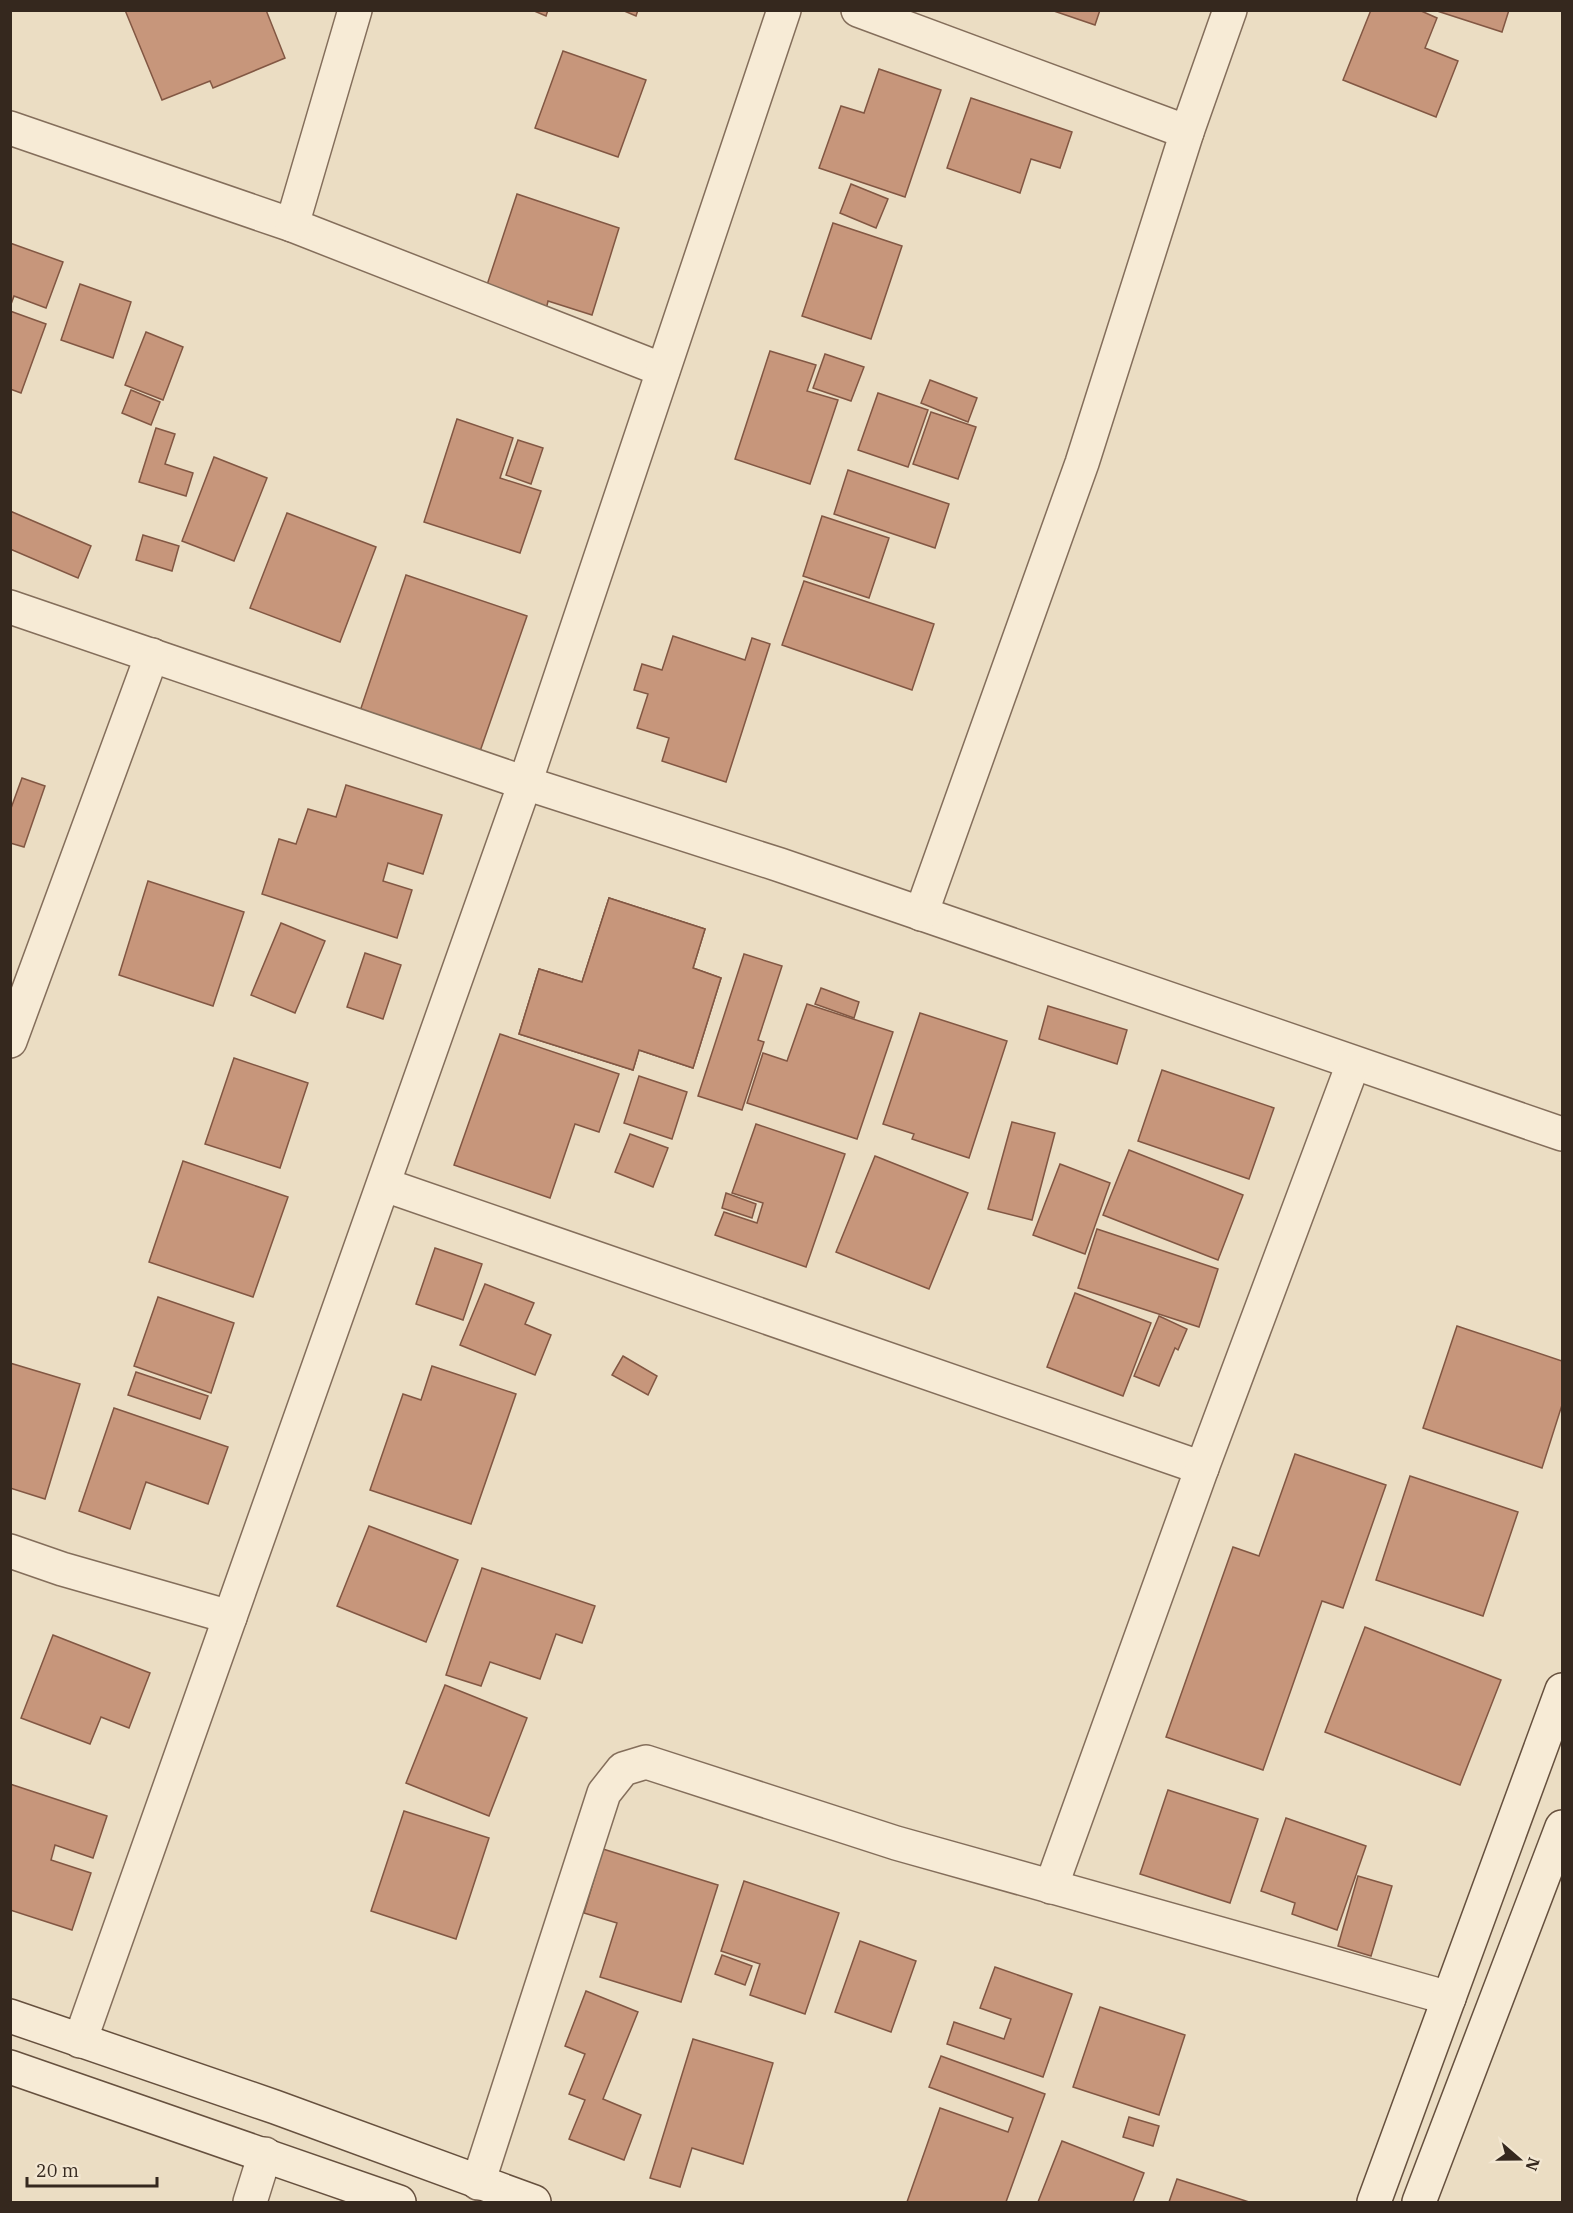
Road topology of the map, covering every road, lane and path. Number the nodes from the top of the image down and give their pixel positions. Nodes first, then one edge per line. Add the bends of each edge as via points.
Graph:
1 (355, 10) edge
2 (784, 10) edge
3 (858, 10) edge
4 (1230, 10) edge
5 (10, 128) edge
6 (1187, 132) junction
7 (292, 225) junction
8 (663, 370) junction
9 (10, 607) edge
10 (152, 655) junction
11 (525, 783) junction
12 (921, 914) junction
13 (10, 1041) edge
14 (1353, 1064) junction
15 (1563, 1134) edge
16 (385, 1185) junction
17 (1202, 1468) junction
18 (10, 1551) edge
19 (230, 1617) junction
20 (1563, 1690) edge
21 (1563, 1827) edge
22 (1051, 1887) junction
23 (1449, 1998) junction
24 (10, 2016) edge
25 (80, 2041) junction
26 (10, 2067) edge
27 (265, 2154) junction
28 (478, 2182) junction
29 (249, 2202) edge
30 (399, 2202) edge
31 (534, 2202) edge
32 (1374, 2202) edge
33 (1419, 2202) edge

1 - 7 street
2 - 8 street
3 - 6 street
4 - 6 street
5 - 7 street
6 - 12 street via 1082,463
7 - 8 street
8 - 11 street
9 - 10 street
10 - 11 street
10 - 13 street
11 - 12 street
11 - 16 street
12 - 14 street
14 - 15 street
14 - 17 street
16 - 17 street
16 - 19 street
17 - 22 street
18 - 19 street
19 - 25 street
20 - 23 street
21 - 33 street
22 - 23 street
22 - 28 street via 896,1843 646,1762 623,1769 604,1793
23 - 32 street
24 - 25 street
25 - 28 street
26 - 27 street
27 - 29 street
27 - 30 street
28 - 31 street

